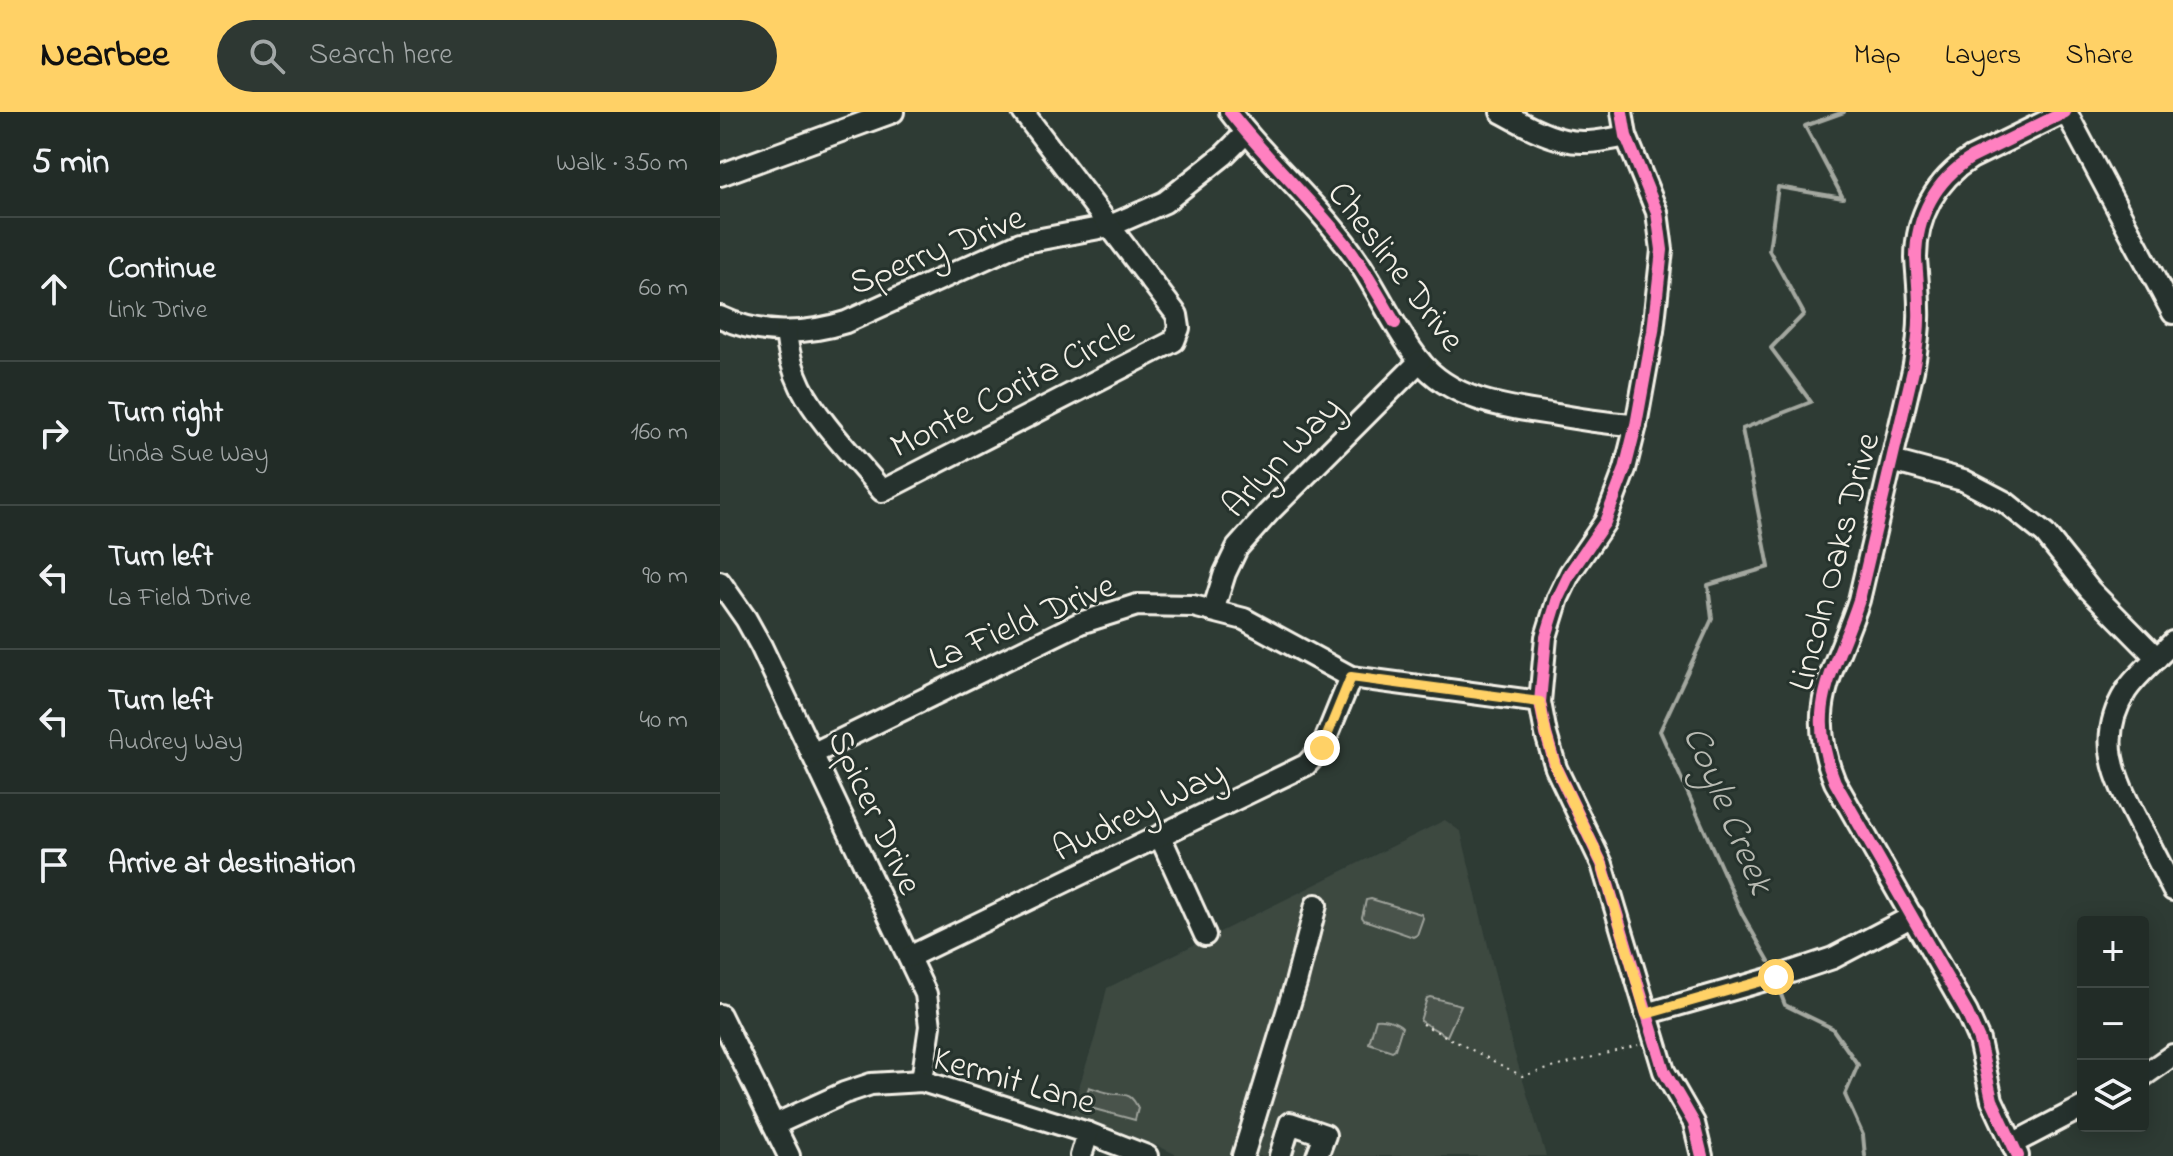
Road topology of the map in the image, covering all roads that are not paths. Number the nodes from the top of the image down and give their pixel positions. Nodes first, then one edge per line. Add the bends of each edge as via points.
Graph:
1 (893, 112) edge
2 (1023, 112) edge
3 (1230, 112) edge
4 (1501, 112) edge
5 (1622, 112) edge
6 (2065, 112) edge
7 (1246, 133) junction
8 (1626, 136) junction
9 (720, 175) edge
10 (1110, 226) junction
11 (2173, 313) edge
12 (720, 317) edge
13 (786, 332) junction
14 (1420, 361) junction
15 (1636, 425) junction
16 (1892, 461) junction
17 (720, 582) edge
18 (1213, 611) junction
19 (2173, 642) edge
20 (2157, 658) junction
21 (1351, 677) junction
22 (1540, 702) junction
23 (812, 754) junction
24 (1160, 836) junction
25 (2173, 890) edge
26 (1316, 905) dead end
27 (1913, 916) junction
28 (1205, 935) dead end
29 (909, 957) junction
30 (1646, 1014) junction
31 (720, 1015) edge
32 (2173, 1055) edge
33 (2149, 1072) edge
34 (922, 1081) junction
35 (2077, 1111) edge
36 (774, 1125) junction
37 (1088, 1133) junction
38 (2015, 1150) edge
39 (789, 1156) edge
40 (1081, 1156) edge
41 (1147, 1156) edge
42 (1243, 1156) edge
43 (1280, 1156) edge
44 (1317, 1156) edge
45 (1702, 1156) edge

1 - 9 street
2 - 10 street
3 - 7 street, Chesline Drive
4 - 8 street via 1567,141
5 - 8 street
6 - 11 street
6 - 16 street, Lincoln Oaks Drive via 1956,167 1923,215 1916,256 1917,348
7 - 10 street, Sperry Drive via 1165,202
7 - 14 street, Chesline Drive via 1351,251
8 - 15 street via 1657,212 1662,250
10 - 13 street, Sperry Drive via 1020,243 846,322
10 - 13 street, Monte Corita Circle via 1177,315 1174,341 882,491 806,396 793,369
12 - 13 street, Sperry Drive via 736,325
14 - 15 street, Chesline Drive via 1448,386 1492,405
14 - 18 street, Arlyn Way via 1237,548
15 - 22 street via 1605,522 1558,598 1546,637
16 - 20 street via 1963,480 2005,502 2045,534 2090,590
16 - 27 street, Lincoln Oaks Drive via 1859,600 1825,689 1821,727 1835,782
17 - 23 street, Spicer Drive via 761,646
18 - 21 street, La Field Drive via 1244,619
18 - 23 street, La Field Drive via 1137,605 1080,623
19 - 20 street
20 - 25 street via 2121,701 2110,747 2116,776
21 - 22 street, La Field Drive
21 - 24 street, Audrey Way via 1322,748 1306,765
22 - 30 street via 1556,768 1602,864
23 - 29 street, Spicer Drive
24 - 28 street
24 - 29 street, Audrey Way
26 - 42 street
27 - 30 street via 1833,958
27 - 38 street, Lincoln Oaks Drive via 1973,1026 1992,1100
29 - 34 street, Spicer Drive via 926,994 930,1026
30 - 45 street via 1664,1071 1694,1123
31 - 36 street
32 - 33 street
34 - 36 street, Kermit Lane via 871,1084
34 - 37 street, Kermit Lane
35 - 38 street
36 - 39 street
37 - 40 street
37 - 41 street, Kermit Lane
43 - 44 street via 1290,1123 1325,1135

